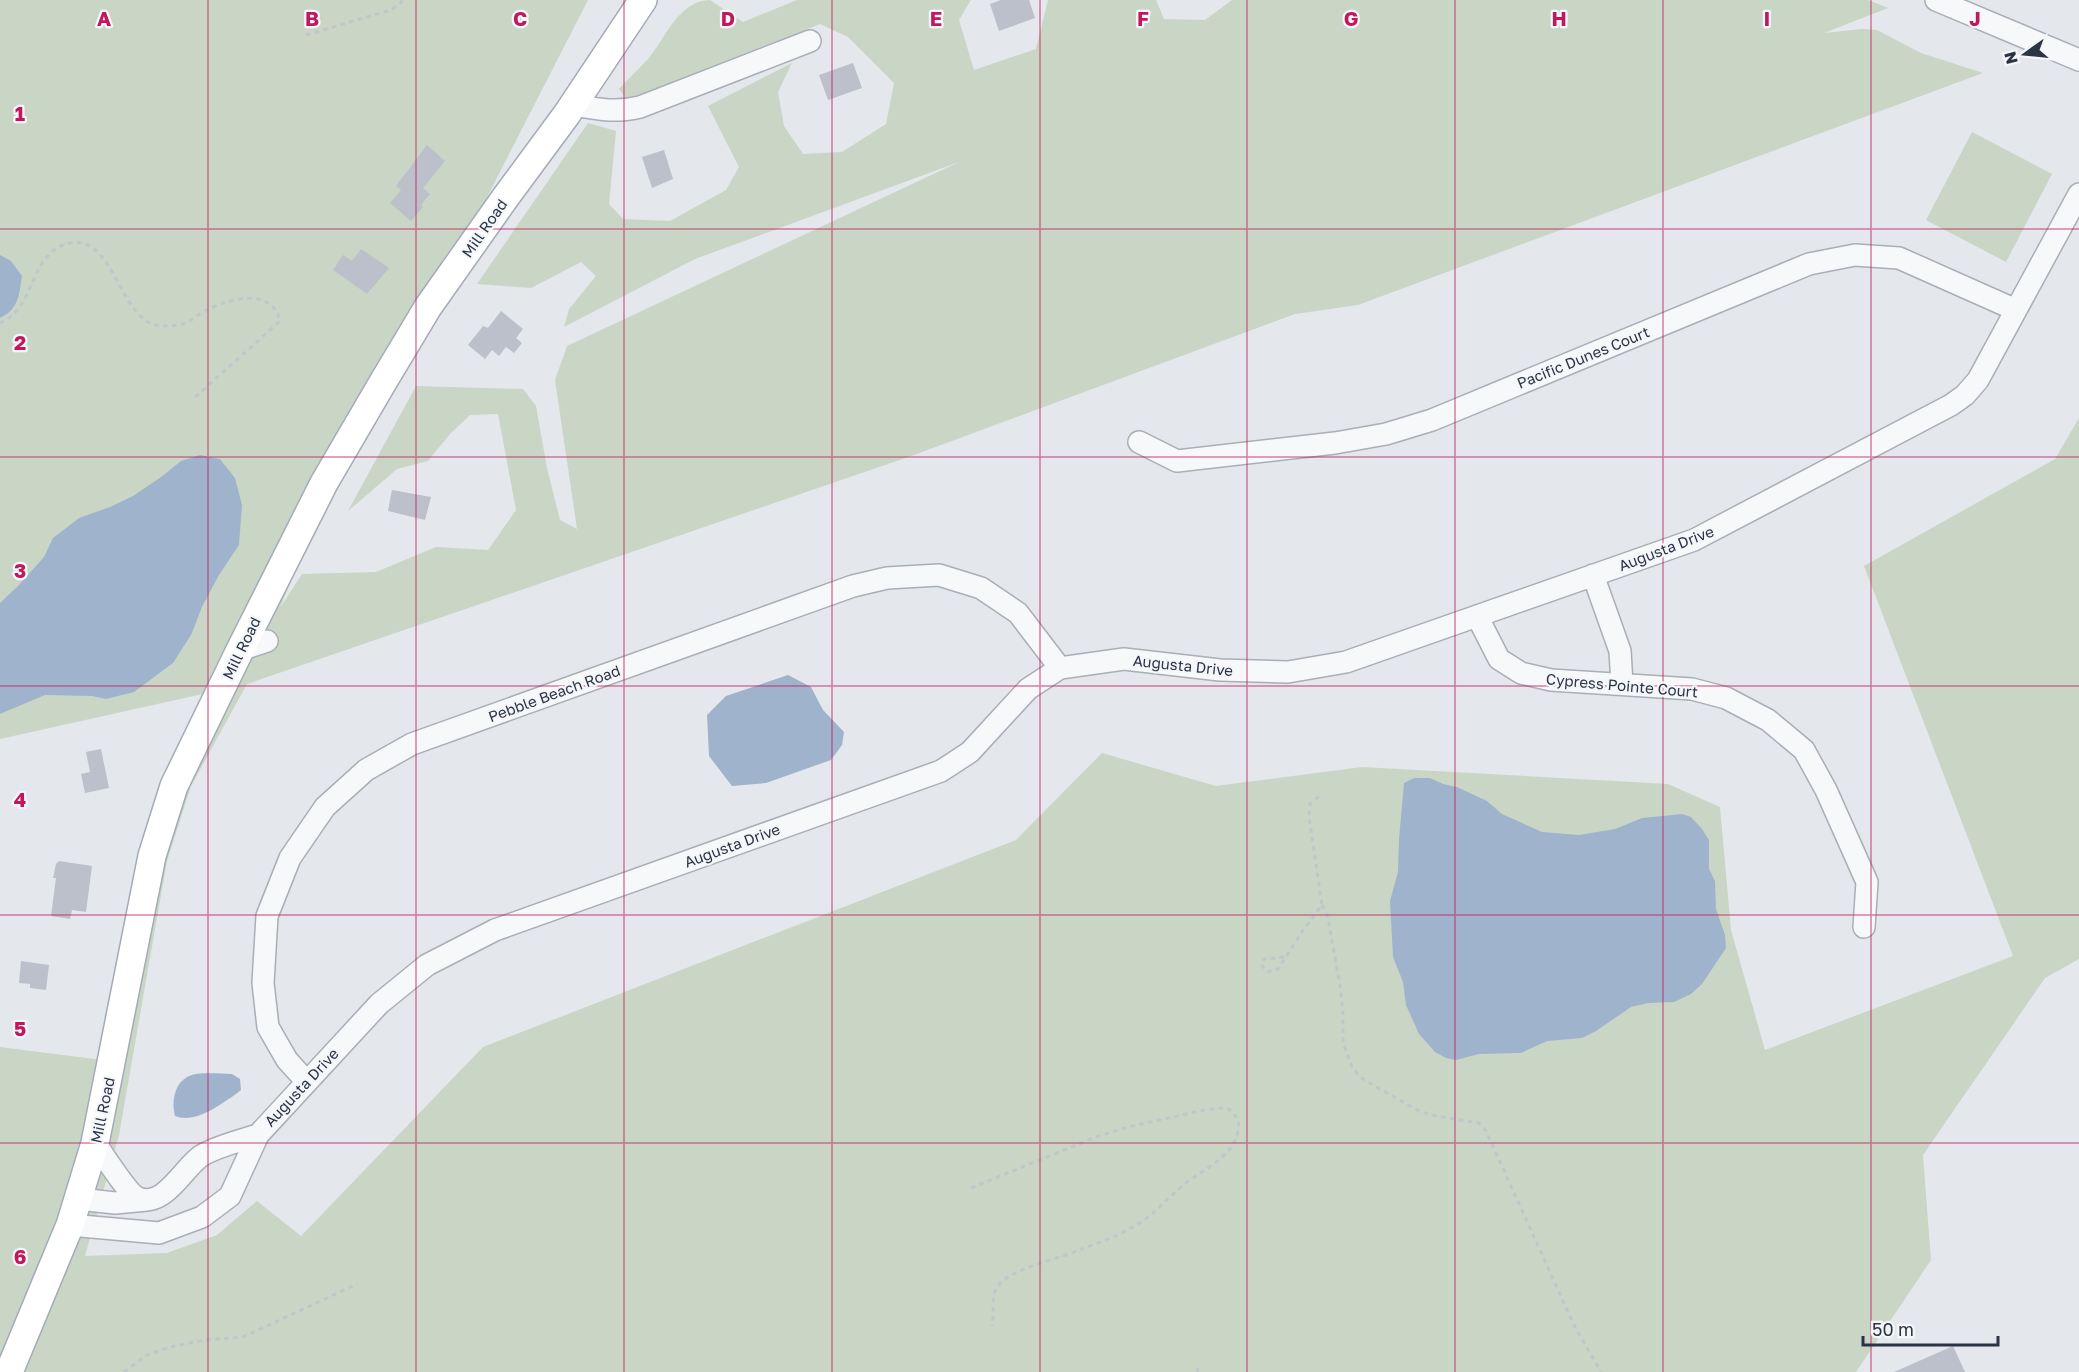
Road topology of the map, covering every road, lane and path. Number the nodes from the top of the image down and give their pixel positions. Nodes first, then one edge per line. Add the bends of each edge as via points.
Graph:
1 (404, 0) edge
2 (643, 0) edge
3 (1936, 0) edge
4 (306, 35) dead end
5 (810, 41) dead end
6 (2071, 57) edge
7 (573, 105) junction
8 (2079, 194) edge
9 (2016, 310) junction
10 (0, 322) edge
11 (194, 398) dead end
12 (1140, 442) dead end
13 (1593, 575) junction
14 (1477, 616) junction
15 (267, 641) dead end
16 (240, 650) junction
17 (1060, 668) junction
18 (1622, 684) junction
19 (1320, 795) dead end
20 (1322, 905) junction
21 (1864, 927) dead end
22 (1284, 957) junction
23 (307, 1082) junction
24 (258, 1135) junction
25 (95, 1143) junction
26 (971, 1188) dead end
27 (79, 1199) junction
28 (147, 1200) junction
29 (70, 1225) junction
30 (357, 1284) dead end
31 (992, 1326) dead end
32 (9, 1372) edge
33 (124, 1372) edge
34 (1601, 1372) edge

1 - 4 path via 391,10
2 - 7 main road, Mill Road
3 - 6 street
5 - 7 street via 622,112
7 - 16 main road, Mill Road via 422,316 324,483
8 - 9 street, Augusta Drive
9 - 12 street, Pacific Dunes Court via 1899,258 1855,255 1809,264 1442,416 1386,434 1177,461
9 - 13 street, Augusta Drive via 1978,380 1951,405 1694,540
10 - 11 path via 19,308 33,277 50,255 71,243 85,244 97,252 130,303 152,325 184,323 207,309 240,299 269,302 278,311 280,321
13 - 14 street, Augusta Drive
13 - 18 street via 1620,651
14 - 17 street, Augusta Drive via 1346,662 1288,672 1220,670 1124,659
14 - 18 street, Cypress Pointe Court via 1499,659 1521,673 1551,680
15 - 16 street
16 - 25 main road, Mill Road via 174,786 152,856
17 - 23 street, Augusta Drive via 1028,689 970,752 941,771 495,930 428,965 379,1004
17 - 23 street, Pebble Beach Road via 1018,613 981,588 939,575 887,578 853,586 412,744 366,770 325,807 290,858 267,916 263,983 268,1027 287,1060
18 - 21 street, Cypress Pointe Court via 1692,689 1726,698 1768,720 1804,750 1867,882
19 - 20 path via 1310,804 1309,817
20 - 22 path
20 - 34 path via 1328,918 1340,986 1343,1043 1352,1067 1360,1077 1405,1104 1431,1115 1479,1123 1486,1131 1574,1325
22 - 22 path via 1278,969 1267,972 1261,964 1264,959
23 - 24 street, Augusta Drive
24 - 28 street, Augusta Drive via 200,1156 167,1192
24 - 29 street, Augusta Drive via 230,1196 201,1217 159,1233
25 - 27 main road, Mill Road
25 - 28 street via 137,1198
26 - 31 path via 1128,1127 1214,1108 1229,1109 1238,1119 1238,1135 1225,1154 1146,1219 1082,1250 1007,1278 994,1294
27 - 28 street, Augusta Drive via 115,1203
27 - 29 main road, Mill Road
29 - 32 main road, Mill Road
30 - 33 path via 243,1337 170,1347 145,1356

